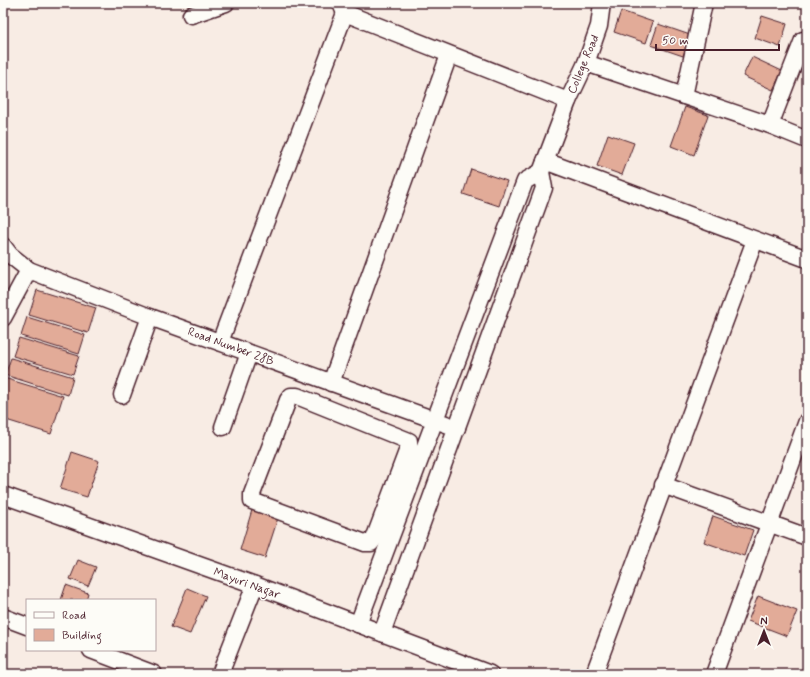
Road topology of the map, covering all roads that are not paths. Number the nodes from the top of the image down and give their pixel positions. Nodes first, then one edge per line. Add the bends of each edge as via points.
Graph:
1 (226, 3) edge
2 (602, 3) edge
3 (704, 3) edge
4 (343, 8) edge
5 (191, 15) dead end
6 (803, 40) dead end
7 (449, 55) junction
8 (586, 63) junction
9 (684, 96) junction
10 (568, 101) junction
11 (770, 125) junction
12 (807, 140) edge
13 (543, 167) junction
14 (755, 240) junction
15 (3, 246) edge
16 (807, 259) edge
17 (28, 270) junction
18 (150, 316) junction
19 (3, 318) edge
20 (220, 342) junction
21 (248, 352) junction
22 (331, 383) junction
23 (122, 395) dead end
24 (435, 420) junction
25 (807, 421) edge
26 (223, 427) dead end
27 (456, 428) junction
28 (663, 486) junction
29 (402, 488) junction
30 (3, 495) edge
31 (431, 498) junction
32 (769, 524) junction
33 (807, 537) edge
34 (255, 585) junction
35 (3, 617) edge
36 (358, 624) junction
37 (26, 626) edge
38 (382, 633) junction
39 (94, 651) edge
40 (154, 674) edge
41 (220, 674) edge
42 (490, 674) edge
43 (594, 674) edge
44 (714, 674) edge

1 - 5 street
2 - 8 street, College Road via 599,26
3 - 9 street
4 - 7 street
4 - 20 street
6 - 11 street
7 - 10 street
7 - 22 street
8 - 9 street
8 - 10 street, College Road
9 - 11 street
10 - 13 street, College Road
11 - 12 street
13 - 14 street
13 - 24 street via 525,181
13 - 27 street via 544,188
14 - 16 street
14 - 28 street
15 - 17 street, Road Number 28B
17 - 18 street, Road Number 28B
17 - 19 street
18 - 20 street, Road Number 28B
18 - 23 street
20 - 21 street, Road Number 28B
21 - 22 street, Road Number 28B
21 - 26 street
22 - 24 street, Road Number 28B
24 - 27 street, Road Number 28B
24 - 29 street
25 - 32 street
27 - 31 street
28 - 32 street
28 - 43 street
29 - 29 street via 371,543 255,503 251,499 291,396 297,396 409,441
29 - 31 street
29 - 36 street
30 - 34 street, Mayuri Nagar
31 - 38 street
32 - 33 street
32 - 44 street
34 - 36 street, Mayuri Nagar
34 - 41 street
35 - 37 street
36 - 38 street, Mayuri Nagar
38 - 42 street, Mayuri Nagar
39 - 40 street

